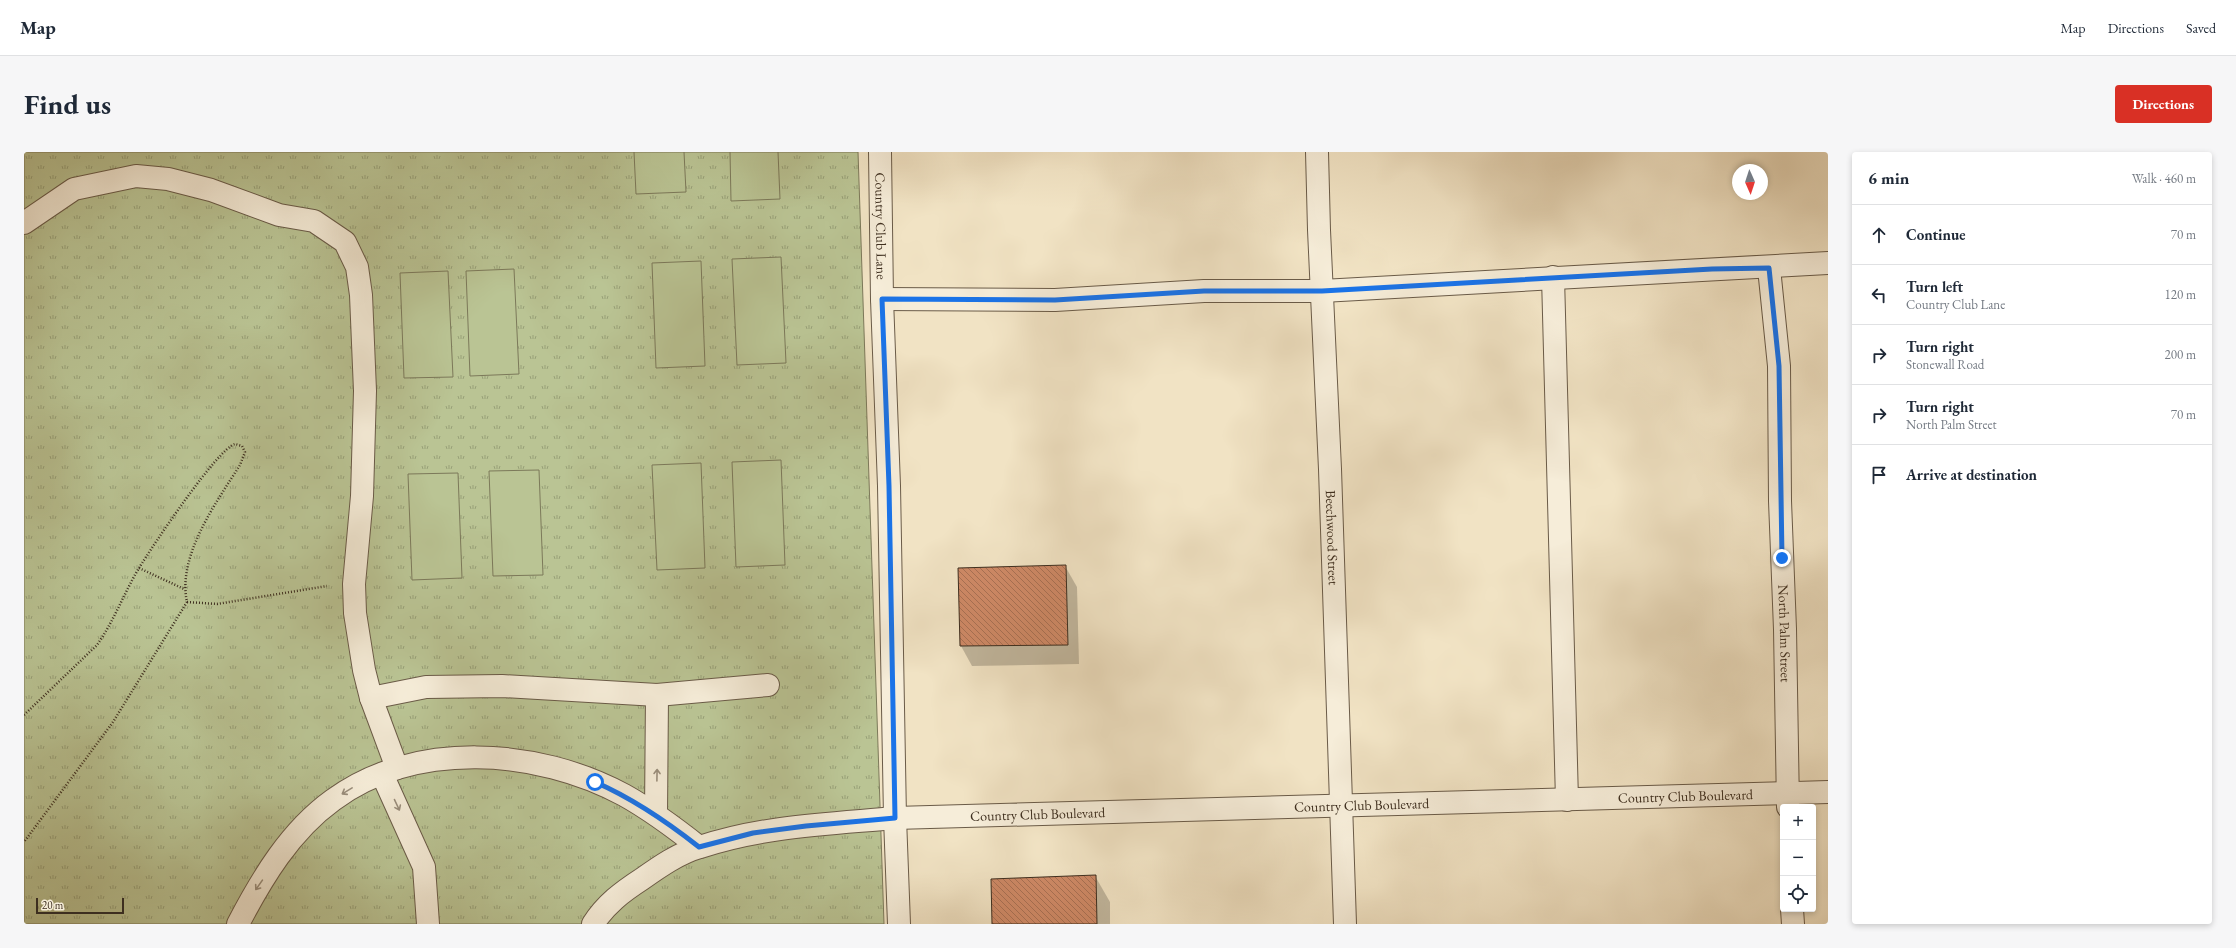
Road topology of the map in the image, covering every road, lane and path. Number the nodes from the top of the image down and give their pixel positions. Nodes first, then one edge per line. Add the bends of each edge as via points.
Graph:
1 (880, 152) edge
2 (1317, 152) edge
3 (24, 223) edge
4 (1828, 263) edge
5 (1769, 268) junction
6 (1553, 277) junction
7 (1322, 291) junction
8 (882, 299) junction
9 (140, 568) junction
10 (354, 584) junction
11 (184, 590) junction
12 (187, 602) junction
13 (768, 685) dead end
14 (657, 695) junction
15 (371, 698) junction
16 (24, 715) edge
17 (389, 771) junction
18 (1828, 792) edge
19 (1567, 800) junction
20 (1788, 801) edge
21 (1341, 805) junction
22 (656, 814) junction
23 (895, 818) junction
24 (24, 842) edge
25 (699, 847) junction
26 (1792, 912) edge
27 (238, 924) edge
28 (428, 924) edge
29 (593, 924) edge
30 (899, 924) edge
31 (1345, 924) edge
32 (1792, 924) edge

1 - 8 street, Country Club Lane
2 - 7 street, Beechwood Street
3 - 10 street via 74,189 136,176 211,190 279,215 314,222 345,242 357,267 362,295 365,391 362,496
4 - 5 street
5 - 6 street
5 - 20 street, North Palm Street via 1779,366
6 - 7 street
6 - 19 street
7 - 8 street via 1204,291 1055,300
7 - 21 street, Beechwood Street
8 - 23 street, Country Club Lane via 889,494
9 - 11 path
9 - 11 path via 210,467 226,448 239,445 245,452 244,456 190,554
9 - 16 path via 97,645
10 - 12 path via 217,604
10 - 15 street via 356,620
11 - 12 path
12 - 24 path via 113,722
13 - 14 street
14 - 15 street via 502,686 426,688
22 -> 14 street
15 - 17 street
17 - 22 street via 440,759 492,758 537,764 581,776 624,795
17 -> 27 street via 364,781 333,800 305,824 256,890
17 -> 28 street via 424,867
18 - 20 street, Country Club Boulevard
19 - 20 street, Country Club Boulevard
19 - 21 street, Country Club Boulevard
21 - 23 street, Country Club Boulevard
21 - 31 street, Beechwood Street
22 - 25 street
23 - 25 street, Country Club Boulevard via 753,833
23 - 30 street, Country Club Lane
25 - 29 street, Country Club Boulevard via 662,866 619,894
26 - 32 street

